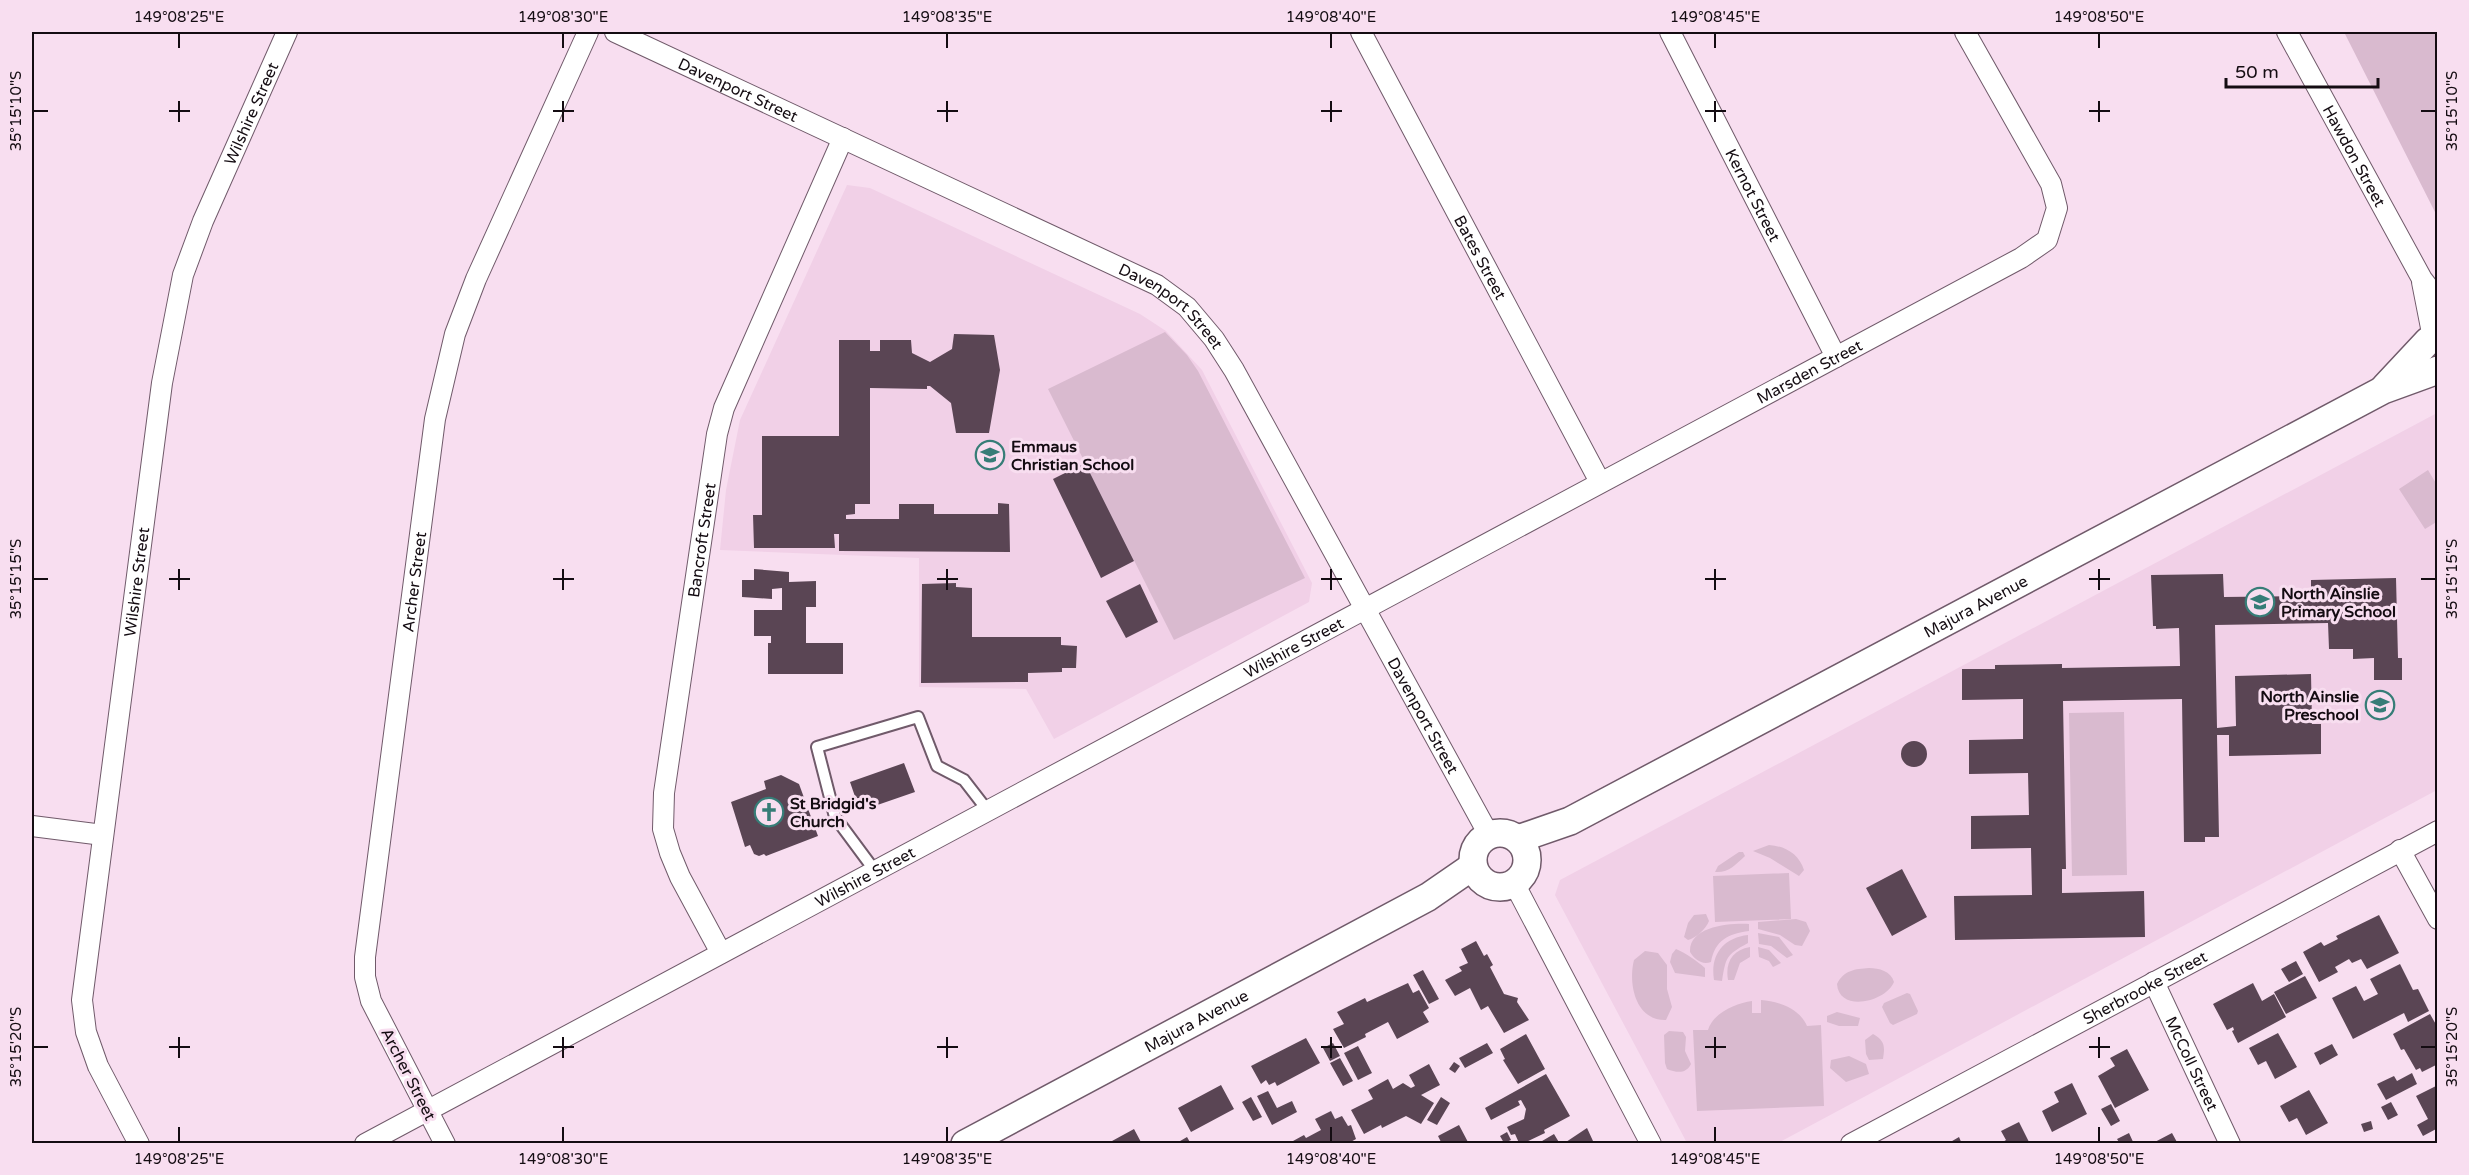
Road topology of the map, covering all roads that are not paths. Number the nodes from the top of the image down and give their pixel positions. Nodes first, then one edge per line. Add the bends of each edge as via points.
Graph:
1 (287, 32) edge
2 (588, 32) edge
3 (615, 32) edge
4 (1361, 32) edge
5 (1670, 32) edge
6 (1965, 32) edge
7 (2288, 32) edge
8 (843, 138) junction
9 (2422, 279) junction
10 (2438, 300) edge
11 (2433, 334) edge
12 (1836, 357) junction
13 (2438, 368) edge
14 (2383, 390) junction
15 (1600, 482) junction
16 (1365, 609) junction
17 (988, 811) junction
18 (32, 826) edge
19 (2438, 831) edge
20 (104, 835) junction
21 (1488, 835) junction
22 (1522, 849) junction
23 (2400, 850) junction
24 (875, 871) junction
25 (1492, 878) junction
26 (2438, 919) edge
27 (721, 953) junction
28 (2154, 982) junction
29 (428, 1110) junction
30 (139, 1143) edge
31 (365, 1143) edge
32 (445, 1143) edge
33 (965, 1143) edge
34 (1651, 1143) edge
35 (1851, 1143) edge
36 (2230, 1143) edge

1 - 20 street, Wilshire Street via 183,275 162,383
2 - 29 street, Archer Street via 476,279 455,334 435,419 365,957 371,1001
3 - 8 street, Davenport Street
4 - 15 street, Bates Street
5 - 12 street, Kernot Street
6 - 12 street, Marsden Street via 2050,184 2057,208 2047,240 2021,258
7 - 9 street, Hawdon Street
8 - 16 street, Davenport Street via 1157,285 1187,308 1234,370
8 - 27 street, Bancroft Street via 724,408 715,446 664,793 663,829 680,877
9 - 10 street, Hawdon Street
9 - 11 street, Hawdon Street
11 - 13 main road via 2428,350
11 - 14 main road, Majura Avenue
12 - 15 street, Marsden Street
13 - 14 main road, Majura Avenue
14 - 22 main road, Majura Avenue
15 - 16 street, Marsden Street
16 - 17 street, Wilshire Street
16 - 21 street, Davenport Street
17 - 24 street, Wilshire Street
17 - 24 lane via 964,780 937,766 918,717 817,747 835,817
18 - 20 street
19 - 23 street, Sherbrooke Street
20 - 30 street, Wilshire Street via 82,1000 86,1032 98,1066
21 - 22 main road via 1504,833
21 - 25 main road via 1474,851
22 - 25 main road via 1524,873
23 - 26 street
23 - 28 street, Sherbrooke Street
24 - 27 street, Wilshire Street
25 - 33 main road, Majura Avenue via 1428,897
25 - 34 street
27 - 29 street, Wilshire Street
28 - 35 street, Sherbrooke Street
28 - 36 street, McColl Street
29 - 31 street, Wilshire Street
29 - 32 street, Archer Street

